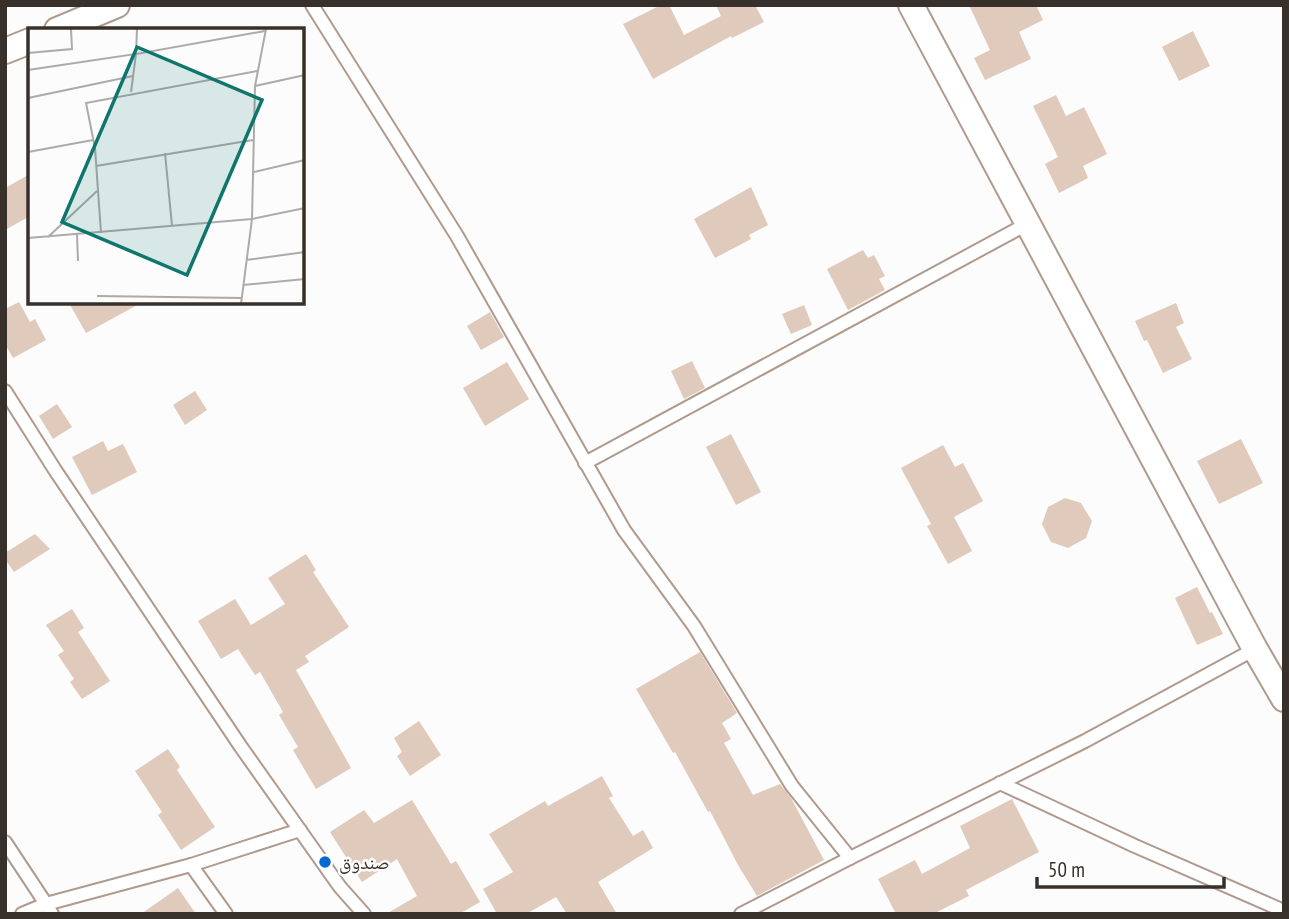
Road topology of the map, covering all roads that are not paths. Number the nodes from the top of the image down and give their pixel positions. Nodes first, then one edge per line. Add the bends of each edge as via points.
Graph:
1 (117, 5) edge
2 (312, 5) edge
3 (911, 5) edge
4 (62, 28) edge
5 (28, 42) edge
6 (5, 51) edge
7 (1027, 224) junction
8 (5, 391) edge
9 (585, 463) junction
10 (1255, 649) junction
11 (1284, 699) edge
12 (1000, 783) junction
13 (300, 830) junction
14 (5, 842) edge
15 (850, 858) junction
16 (191, 865) junction
17 (49, 909) edge
18 (1284, 911) edge
19 (22, 914) edge
20 (226, 914) edge
21 (364, 914) edge
22 (741, 914) edge

1 - 4 street
2 - 9 lane via 457,236
3 - 7 street
5 - 6 street
7 - 9 lane
7 - 10 street
8 - 13 lane
9 - 15 lane via 624,530 694,625 792,786
10 - 11 street
10 - 12 lane
12 - 15 lane
12 - 18 lane
13 - 16 lane
13 - 21 lane
14 - 17 lane
15 - 22 lane
16 - 17 lane
16 - 20 lane
17 - 19 lane

